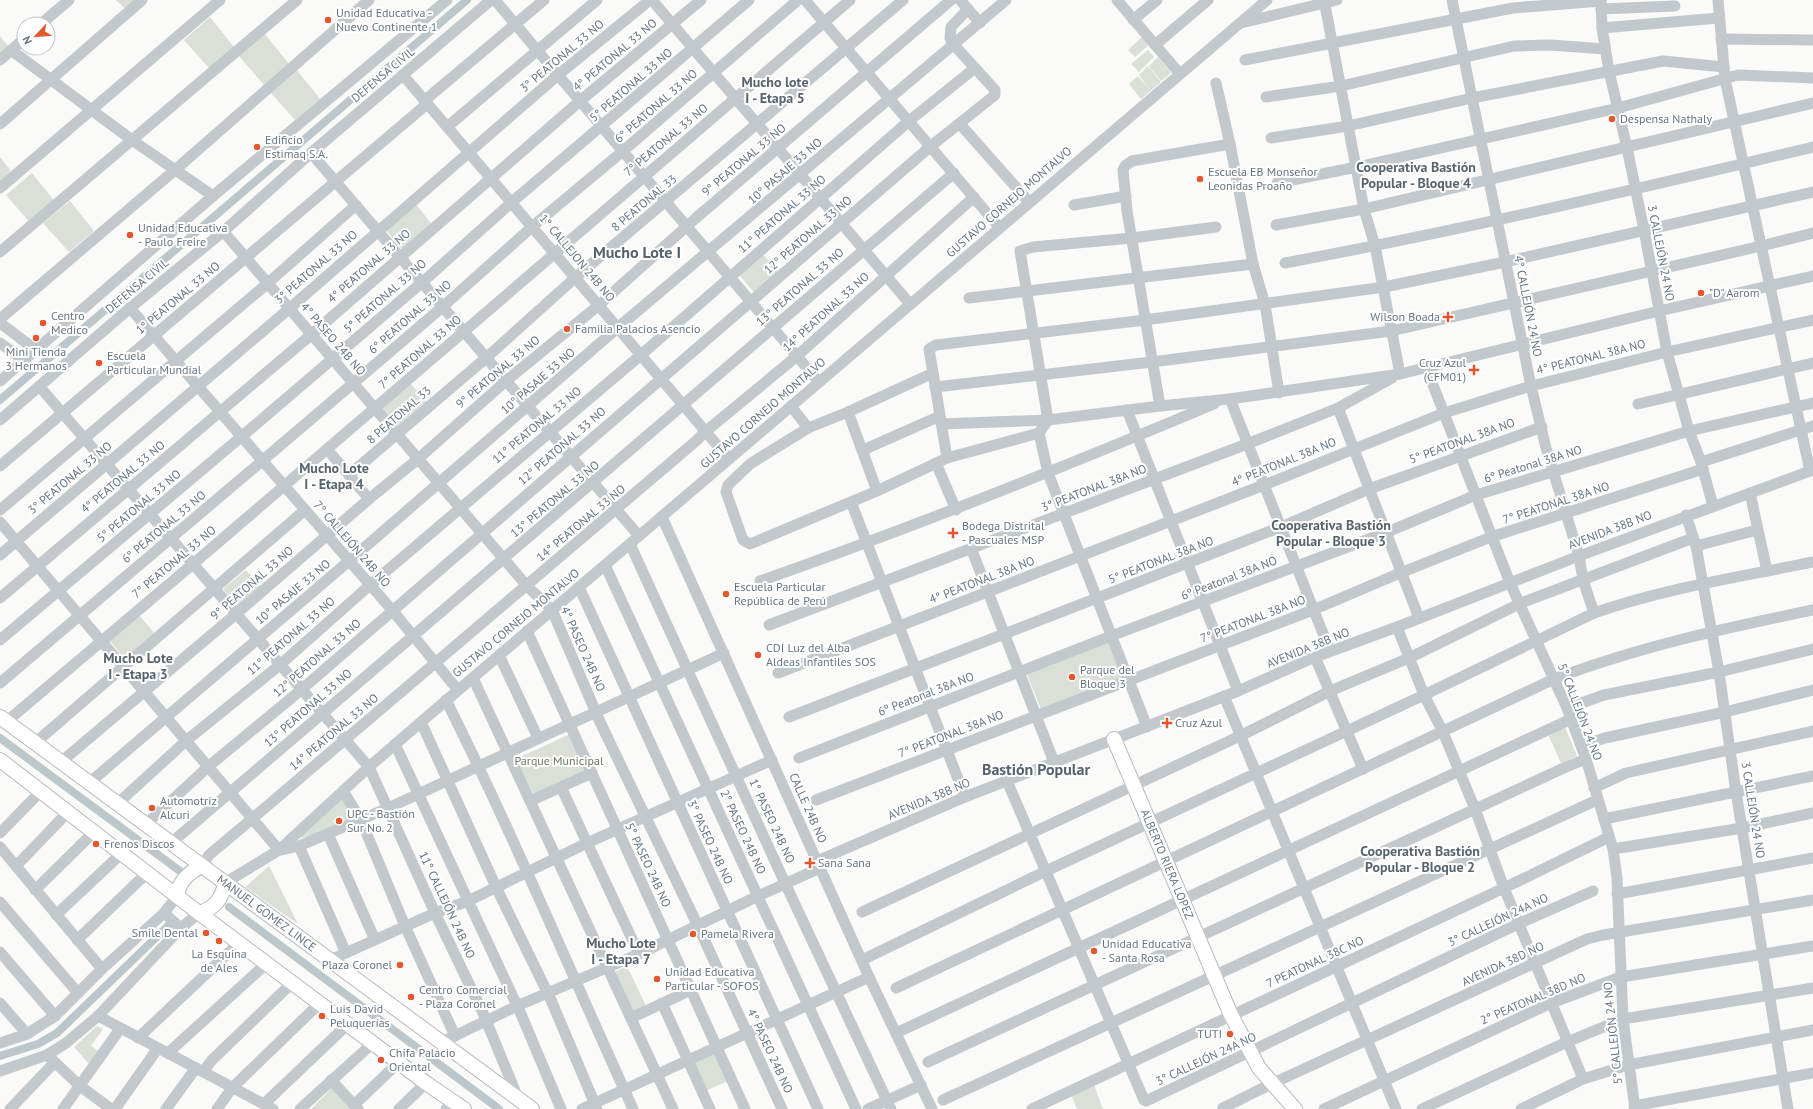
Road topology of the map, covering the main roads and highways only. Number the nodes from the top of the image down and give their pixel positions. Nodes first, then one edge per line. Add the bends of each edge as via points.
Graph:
1 (3, 720) edge
2 (1114, 739) road end
3 (0, 760) edge
4 (202, 866) junction
5 (225, 883) junction
6 (177, 896) junction
7 (199, 913) junction
8 (455, 1107) edge
9 (532, 1109) edge
10 (1295, 1109) edge

1 - 4 main road, MANUEL GOMEZ LINCE
2 - 10 main road, ALBERTO RIERA LOPEZ via 1249,1053
3 - 6 main road
4 - 5 main road, MANUEL GOMEZ LINCE
4 - 6 main road via 182,882
5 - 7 main road via 218,902
5 - 9 main road, MANUEL GOMEZ LINCE
6 - 7 main road
7 - 8 main road via 374,1043

